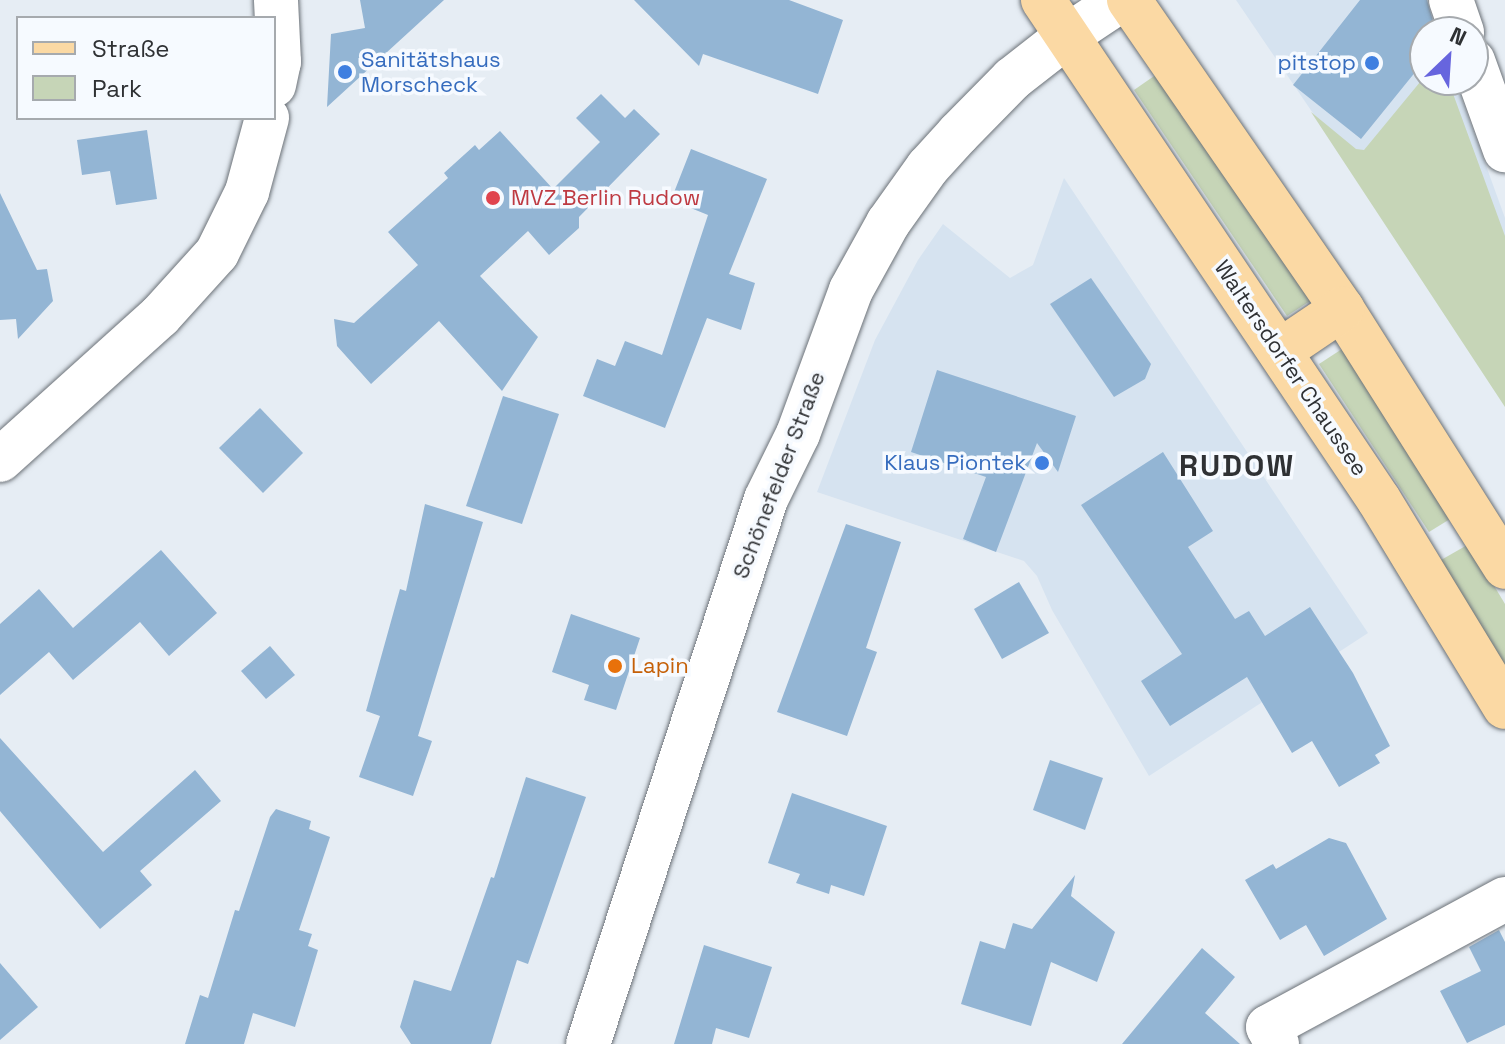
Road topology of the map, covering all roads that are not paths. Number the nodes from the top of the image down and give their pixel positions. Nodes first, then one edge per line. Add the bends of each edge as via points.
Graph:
1 (276, 0) edge
2 (1043, 0) edge
3 (1121, 0) edge
4 (1129, 0) edge
5 (1067, 36) junction
6 (276, 76) edge
7 (1486, 96) edge
8 (266, 120) edge
9 (1505, 150) edge
10 (1342, 309) junction
11 (1280, 351) junction
12 (0, 460) edge
13 (1505, 567) edge
14 (1505, 707) edge
15 (1505, 899) edge
16 (588, 1044) edge
17 (1277, 1044) edge

1 - 6 street
2 - 5 main road, Waltersdorfer Chaussee
3 - 5 street, Schönefelder Straße
4 - 10 main road
5 - 11 main road, Waltersdorfer Chaussee
5 - 16 street, Schönefelder Straße via 1005,86 928,167 888,223 851,290 798,434 766,499
7 - 9 street
8 - 12 street via 247,192 217,253 160,316
10 - 11 main road
10 - 13 main road
11 - 14 main road, Waltersdorfer Chaussee via 1418,559
15 - 17 street via 1268,1027

